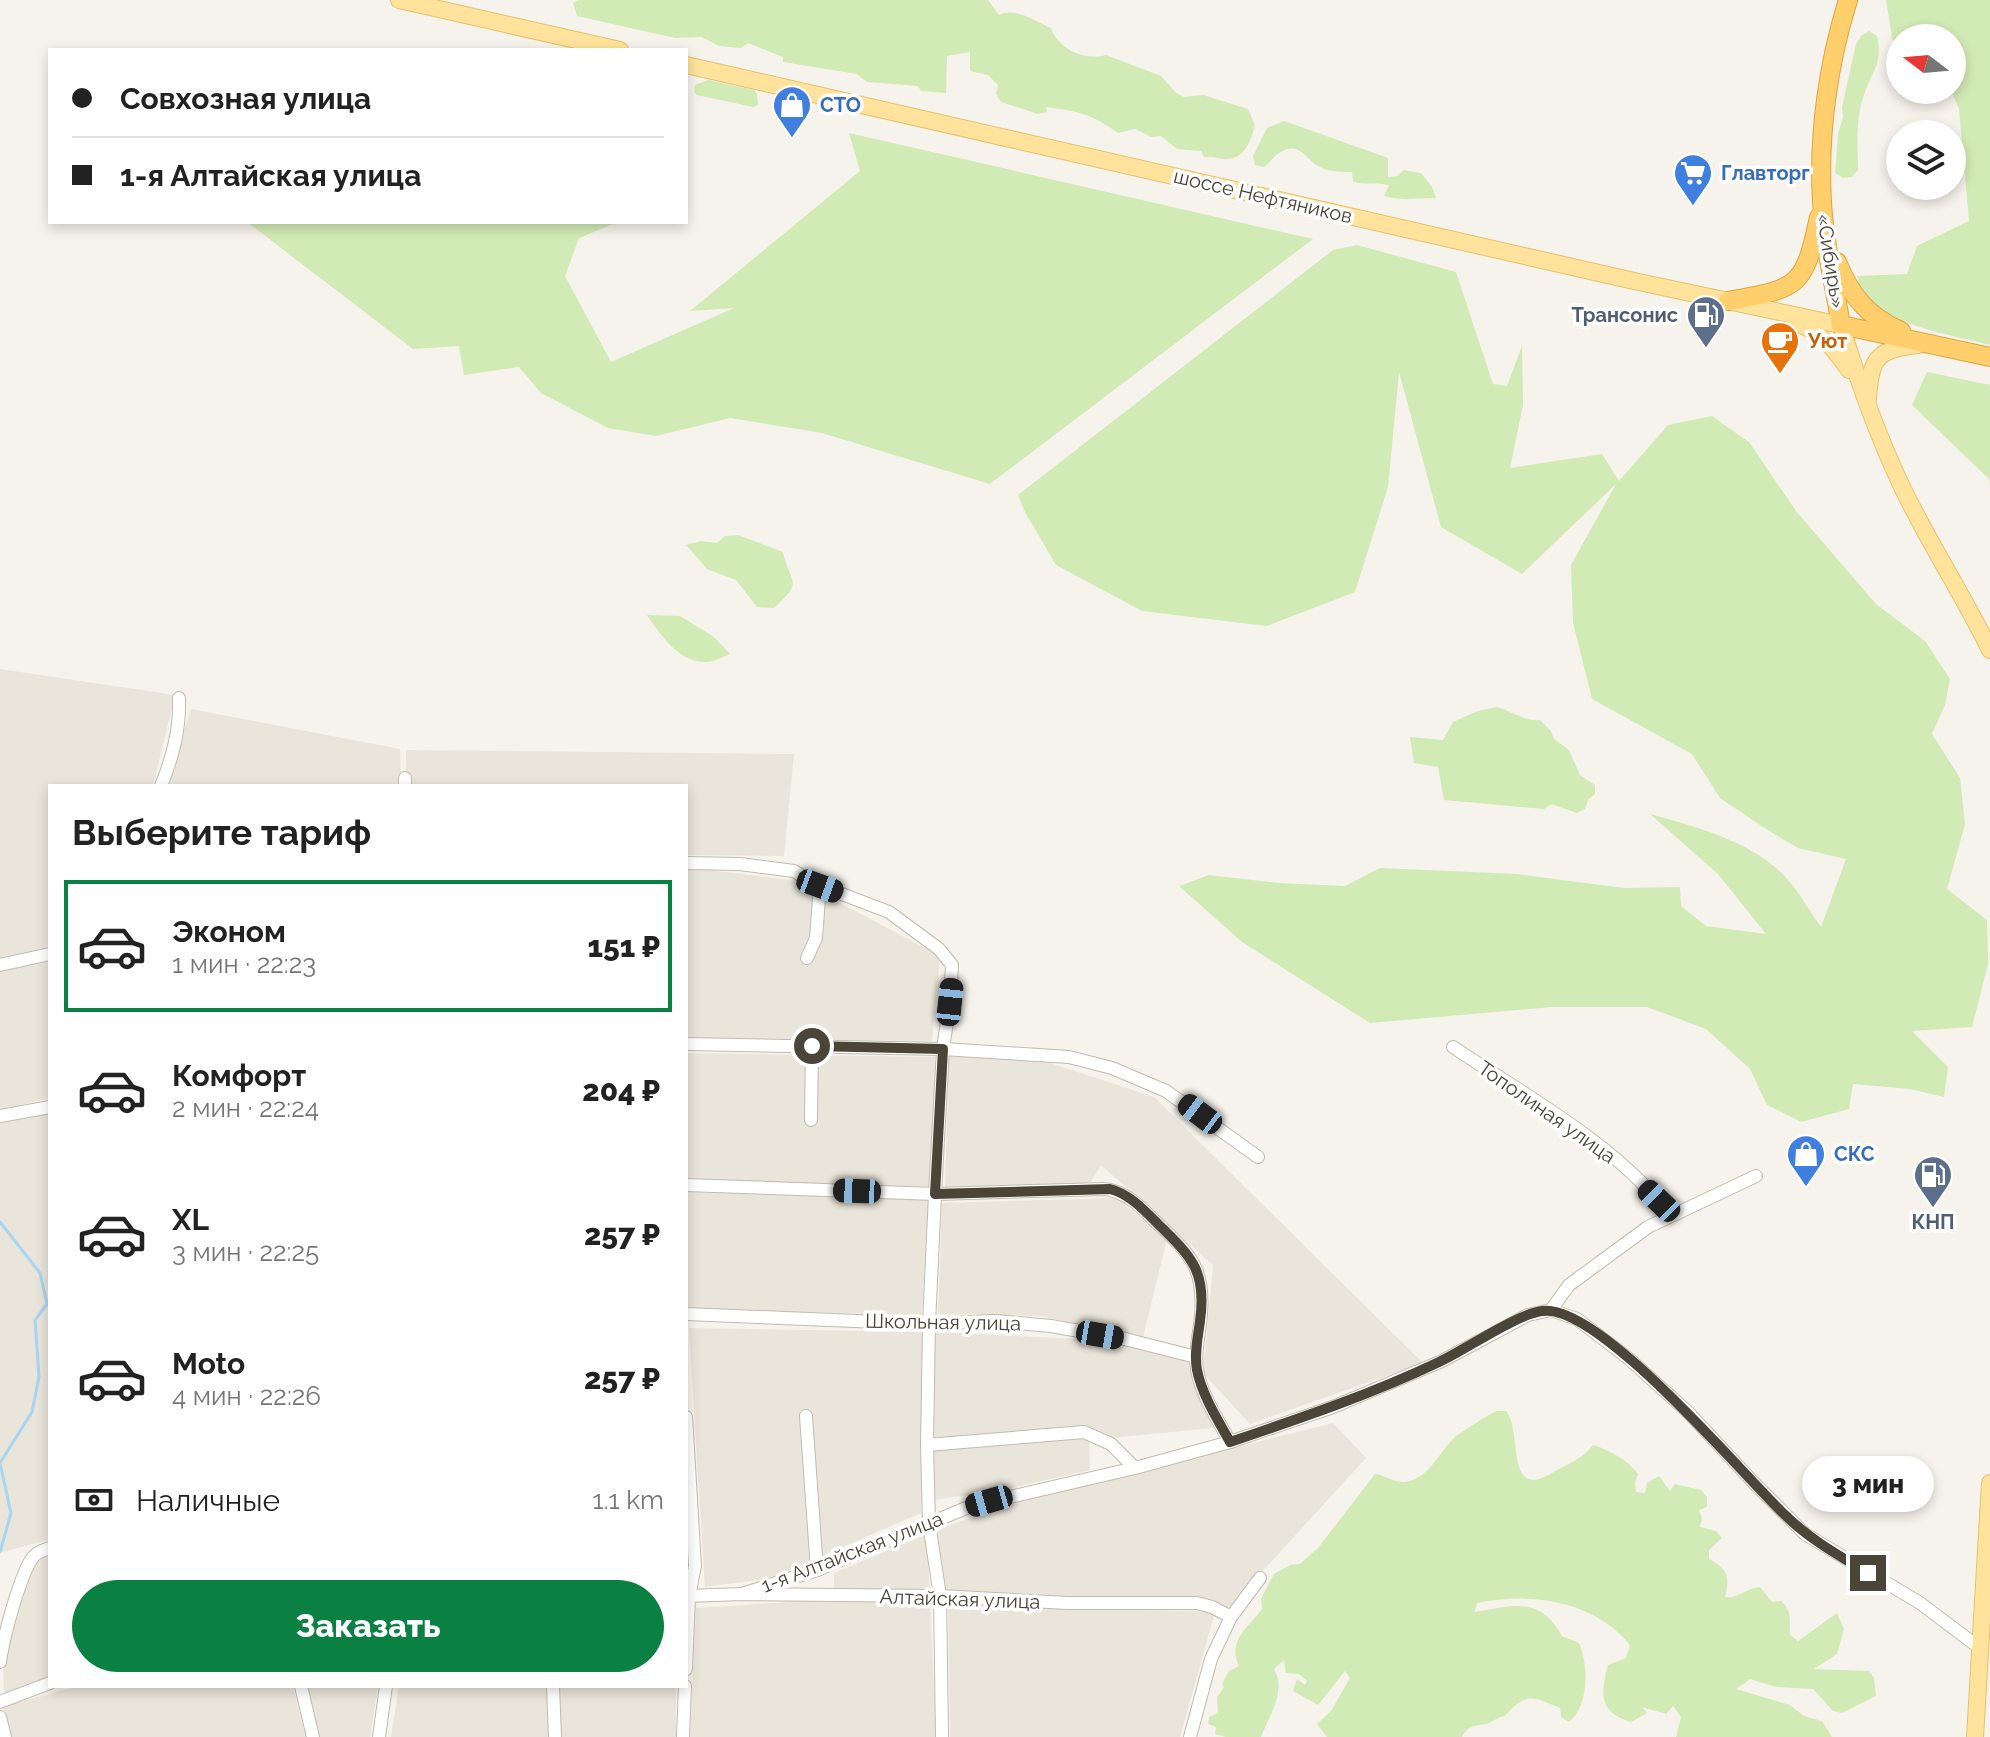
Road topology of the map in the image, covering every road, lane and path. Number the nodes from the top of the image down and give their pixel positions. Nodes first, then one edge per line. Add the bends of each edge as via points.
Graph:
1 (399, 0) edge
2 (1848, 0) edge
3 (611, 48) edge
4 (688, 65) edge
5 (1822, 203) junction
6 (1825, 235) junction
7 (1728, 301) junction
8 (1750, 306) junction
9 (1841, 325) junction
10 (1930, 344) junction
11 (1990, 357) edge
12 (1859, 383) junction
13 (1868, 409) junction
14 (1990, 650) edge
15 (179, 698) dead end
16 (162, 784) edge
17 (688, 863) edge
18 (820, 886) junction
19 (48, 954) edge
20 (807, 958) dead end
21 (0, 965) edge
22 (688, 1044) edge
23 (812, 1046) junction
24 (1453, 1047) dead end
25 (943, 1049) junction
26 (48, 1107) edge
27 (0, 1116) edge
28 (811, 1120) dead end
29 (1258, 1157) dead end
30 (1756, 1176) dead end
31 (688, 1185) edge
32 (935, 1194) junction
33 (1670, 1216) junction
34 (1551, 1310) junction
35 (688, 1314) edge
36 (929, 1324) junction
37 (1196, 1357) junction
38 (806, 1416) dead end
39 (1230, 1442) junction
40 (927, 1445) junction
41 (688, 1462) edge
42 (1135, 1468) junction
43 (1990, 1483) edge
44 (689, 1484) edge
45 (929, 1523) junction
46 (48, 1549) edge
47 (817, 1570) junction
48 (1260, 1578) dead end
49 (742, 1594) junction
50 (688, 1596) edge
51 (940, 1596) junction
52 (1231, 1617) junction
53 (1981, 1649) junction
54 (0, 1662) edge
55 (48, 1684) edge
56 (301, 1688) edge
57 (386, 1688) edge
58 (553, 1688) edge
59 (685, 1688) edge
60 (0, 1702) edge
61 (0, 1717) edge
62 (5, 1737) edge
63 (313, 1737) edge
64 (379, 1737) edge
65 (555, 1737) edge
66 (683, 1737) edge
67 (942, 1737) edge
68 (1190, 1737) edge
69 (1975, 1737) edge

1 - 3 main road
2 - 5 highway via 1827,94
4 - 7 main road, шоссе Нефтяников
5 - 6 highway, «Сибирь»
5 - 7 highway via 1812,251 1798,277 1776,292
6 - 9 highway, «Сибирь»
6 - 10 highway via 1849,289 1865,310
7 - 8 main road, шоссе Нефтяников
8 - 9 main road, шоссе Нефтяников
8 - 12 main road via 1813,329
9 - 10 highway, «Сибирь»
9 - 12 main road
10 - 11 highway
10 - 13 main road via 1892,348 1876,357
12 - 13 main road
13 - 14 main road via 1903,488
15 - 16 street via 179,730
17 - 18 street via 787,870
18 - 20 street via 816,938
18 - 25 street via 889,912 949,959 953,972
19 - 21 street
22 - 23 street
23 - 25 street
23 - 28 street
24 - 33 street, Тополиная улица via 1605,1149
25 - 29 street via 1069,1057 1112,1068 1166,1091
25 - 32 street
26 - 27 street
30 - 33 street
31 - 32 street
32 - 36 street
32 - 37 street via 1103,1189 1123,1193 1194,1261 1201,1312
33 - 34 street via 1569,1285
34 - 39 street, 1-я Алтайская улица via 1528,1315 1377,1390
34 - 53 street via 1577,1319 1628,1358 1689,1413 1805,1534 1920,1603
35 - 36 street, Школьная улица
36 - 37 street, Школьная улица via 995,1321 1051,1326
36 - 40 street
37 - 39 street via 1203,1389
38 - 47 street
39 - 42 street, 1-я Алтайская улица
40 - 42 street via 1084,1432 1119,1449
40 - 45 street
41 - 44 street
42 - 45 street, 1-я Алтайская улица via 989,1501
43 - 53 main road
44 - 50 street via 695,1566
45 - 47 street, 1-я Алтайская улица
45 - 51 street
46 - 54 street via 35,1555 8,1624
47 - 49 street, 1-я Алтайская улица
48 - 52 street
49 - 50 street, Алтайская улица
49 - 51 street, Алтайская улица
51 - 52 street, Алтайская улица via 1197,1603
51 - 67 street
52 - 68 street via 1207,1670
53 - 69 main road
55 - 60 street
56 - 63 street
57 - 64 street
58 - 65 street
59 - 66 street
61 - 62 street

